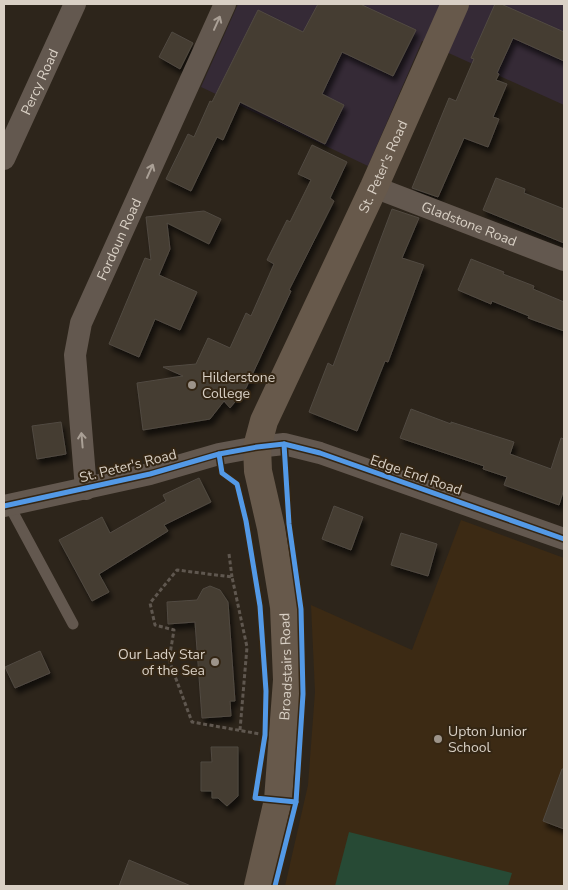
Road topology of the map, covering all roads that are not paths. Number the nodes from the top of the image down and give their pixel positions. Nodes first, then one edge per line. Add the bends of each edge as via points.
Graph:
1 (74, 4) edge
2 (225, 4) edge
3 (455, 4) edge
4 (4, 158) edge
5 (374, 187) junction
6 (564, 260) edge
7 (258, 447) junction
8 (86, 489) junction
9 (6, 505) edge
10 (564, 539) edge
11 (73, 624) dead end
12 (258, 886) edge

1 - 4 street, Percy Road
8 -> 2 street, Fordoun Road via 75,355 81,323
3 - 5 main road, St. Peter's Road
5 - 6 street, Gladstone Road
5 - 7 main road, St. Peter's Road via 264,421
7 - 8 street, St. Peter's Road
7 - 10 street, Edge End Road via 284,444 320,453
7 - 12 main road, Broadstairs Road via 258,471 284,607 288,680 278,800
8 - 9 street, St. Peter's Road
9 - 11 lane

